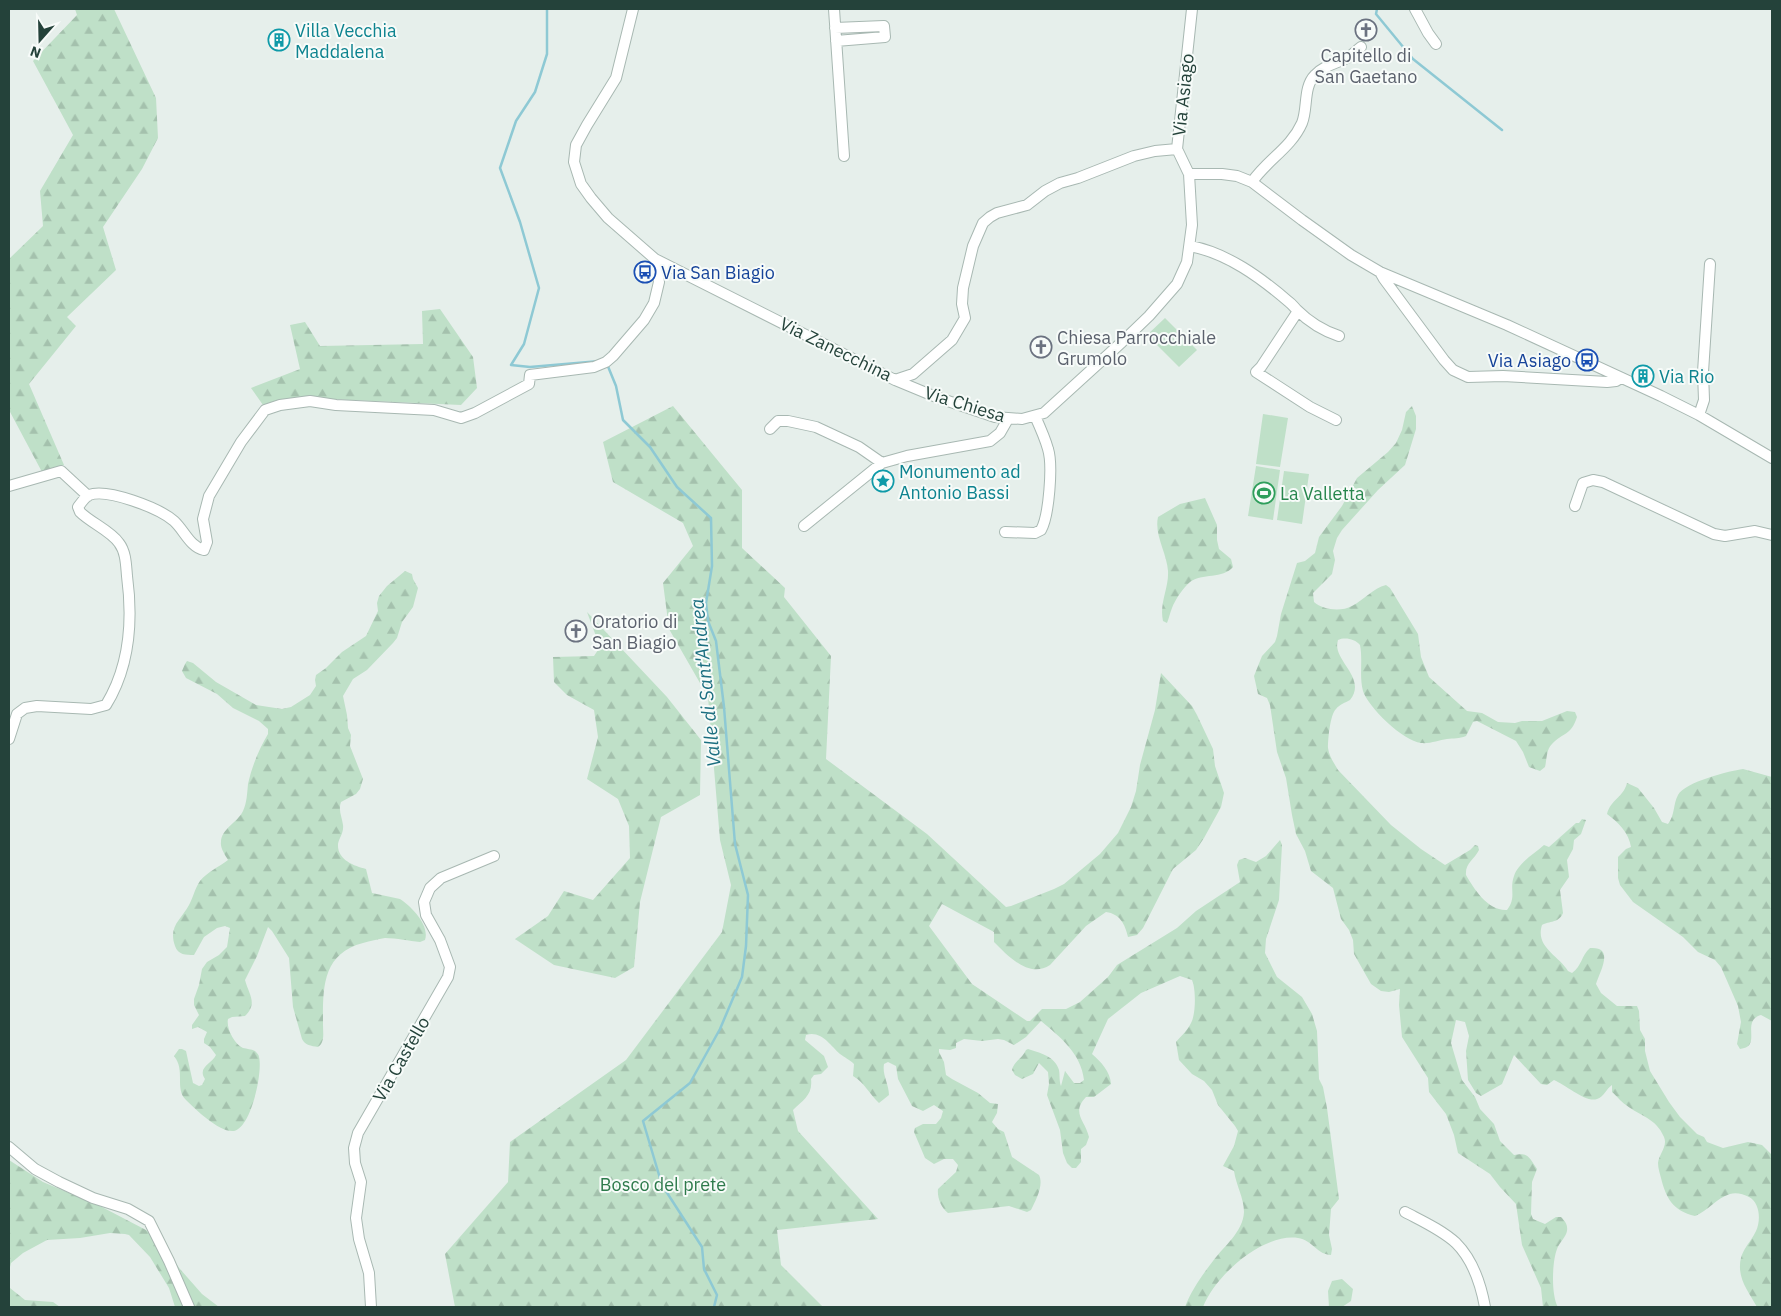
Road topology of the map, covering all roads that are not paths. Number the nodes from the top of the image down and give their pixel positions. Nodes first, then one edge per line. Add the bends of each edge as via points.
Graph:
1 (633, 9) edge
2 (834, 9) edge
3 (1192, 9) edge
4 (1415, 9) edge
5 (835, 28) junction
6 (836, 41) junction
7 (1436, 44) dead end
8 (1361, 47) dead end
9 (1177, 149) junction
10 (844, 156) dead end
11 (1189, 174) junction
12 (1252, 182) junction
13 (1190, 246) junction
14 (655, 259) junction
15 (1710, 264) dead end
16 (1380, 272) junction
17 (1298, 311) junction
18 (1339, 336) dead end
19 (1621, 378) junction
20 (896, 380) junction
21 (1699, 415) junction
22 (1035, 416) junction
23 (1008, 419) junction
24 (1336, 420) dead end
25 (770, 429) dead end
26 (1772, 458) edge
27 (882, 463) junction
28 (9, 486) edge
29 (88, 496) junction
30 (1575, 506) dead end
31 (804, 526) dead end
32 (1005, 532) dead end
33 (1772, 535) edge
34 (9, 739) edge
35 (494, 856) dead end
36 (9, 1147) edge
37 (1405, 1212) dead end
38 (189, 1307) edge
39 (371, 1307) edge
40 (1485, 1307) edge

1 - 14 street via 616,78 576,146 574,162 581,184 591,198 608,218
2 - 5 street
3 - 9 street, Via Asiago
4 - 7 street
5 - 6 street
5 - 6 street via 884,26 885,37
6 - 10 street
8 - 12 street via 1316,74 1308,88 1305,114 1291,142
9 - 11 street, Via Asiago
9 - 20 street, Via Zanecchina via 1134,156 1060,183 1027,205 990,217 983,223 973,246 963,288 965,318 952,340 913,374
11 - 12 street via 1222,174
11 - 13 street, Via Chiesa
12 - 16 street via 1351,255
13 - 17 street via 1219,254 1244,268
13 - 22 street, Via Chiesa via 1177,284 1149,316 1053,406
14 - 20 street, Via Zanecchina
14 - 29 street via 659,282 654,303 644,320 606,362 594,367 530,375 529,384 462,418 434,410 310,402 265,410 241,442 209,496 203,519 207,542 204,550 199,549 179,525 160,511 114,496
15 - 21 street via 1704,400
16 - 19 street via 1507,325
16 - 19 street via 1453,370 1468,377 1607,382
17 - 18 street via 1324,331
17 - 24 street via 1256,372
19 - 21 street
20 - 23 street, Via Chiesa via 968,409
21 - 26 street
22 - 23 street, Via Chiesa
22 - 32 street via 1049,451 1050,484 1045,522 1035,533
23 - 27 street via 1000,433 990,441
25 - 27 street via 778,421 816,427 859,447
27 - 31 street
28 - 29 street via 61,471
29 - 34 street via 78,507 80,512 119,542 126,564 130,618 123,667 106,705 91,709 25,708 17,714
30 - 33 street via 1584,483 1593,480 1714,534 1725,536 1754,531
35 - 39 street, Via Castello via 441,878 430,888 424,902 426,915 450,967 448,977 358,1133 354,1148 361,1182 356,1218 369,1274
36 - 38 street via 35,1169 59,1182 93,1198 128,1209 149,1221
37 - 40 street via 1456,1243 1468,1259

